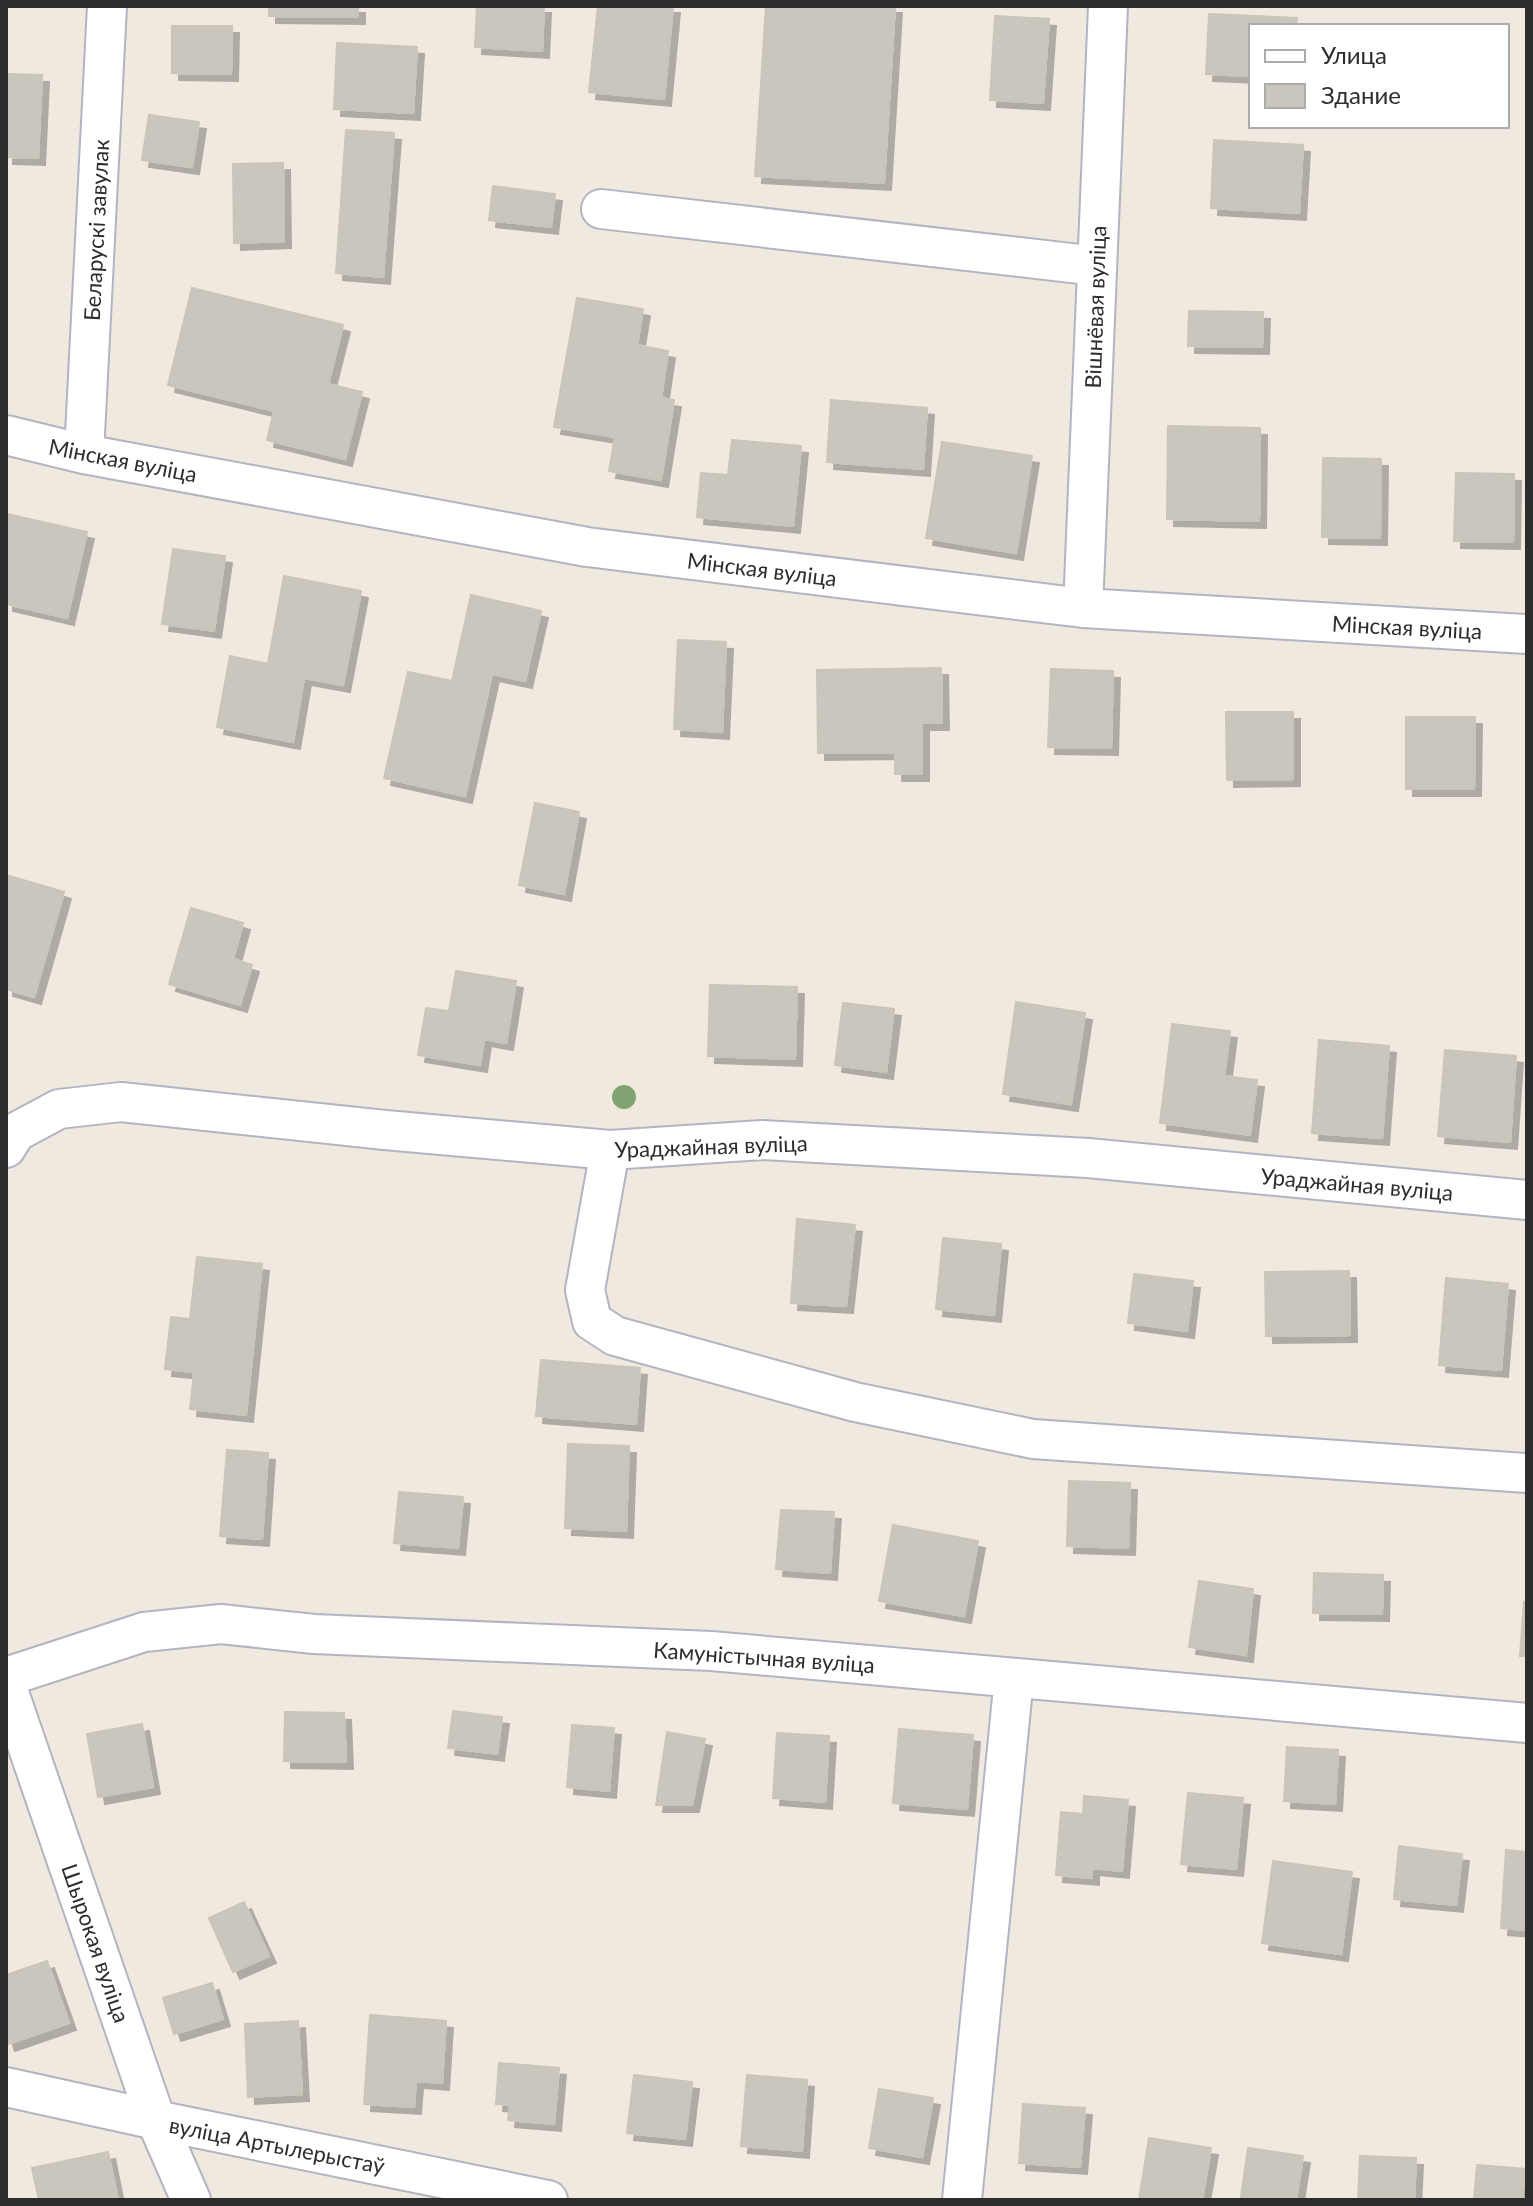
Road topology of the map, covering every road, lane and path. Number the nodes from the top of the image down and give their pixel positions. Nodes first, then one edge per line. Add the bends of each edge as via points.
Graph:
1 (107, 6) edge
2 (1108, 6) edge
3 (601, 209) dead end
4 (1097, 266) junction
5 (6, 435) edge
6 (84, 454) junction
7 (1083, 608) junction
8 (1527, 634) edge
9 (6, 1148) edge
10 (610, 1150) junction
11 (1527, 1200) edge
12 (1527, 1473) edge
13 (6, 1677) edge
14 (1014, 1678) junction
15 (6, 1684) edge
16 (1527, 1723) edge
17 (6, 2087) edge
18 (156, 2120) junction
19 (191, 2200) edge
20 (548, 2200) edge
21 (962, 2200) edge

1 - 6 street, Беларускі завулак
2 - 4 street, Вішнёвая вуліца
3 - 4 street
4 - 7 street, Вішнёвая вуліца
5 - 6 street, Мінская вуліца
6 - 7 street, Мінская вуліца via 587,547
7 - 8 street, Мінская вуліца
9 - 10 street, Ураджайная вуліца via 16,1132 59,1109 121,1102
10 - 11 street, Ураджайная вуліца via 762,1140 1088,1158
10 - 12 street via 585,1290 592,1321 615,1336 855,1402 1033,1439
13 - 14 street, Камуністычная вуліца via 144,1632 221,1624 314,1634 711,1651
14 - 16 street, Камуністычная вуліца
14 - 21 street
15 - 18 street, Шырокая вуліца
17 - 18 street, вуліца Артылерыстаў
18 - 19 street, Шырокая вуліца
18 - 20 street, вуліца Артылерыстаў

